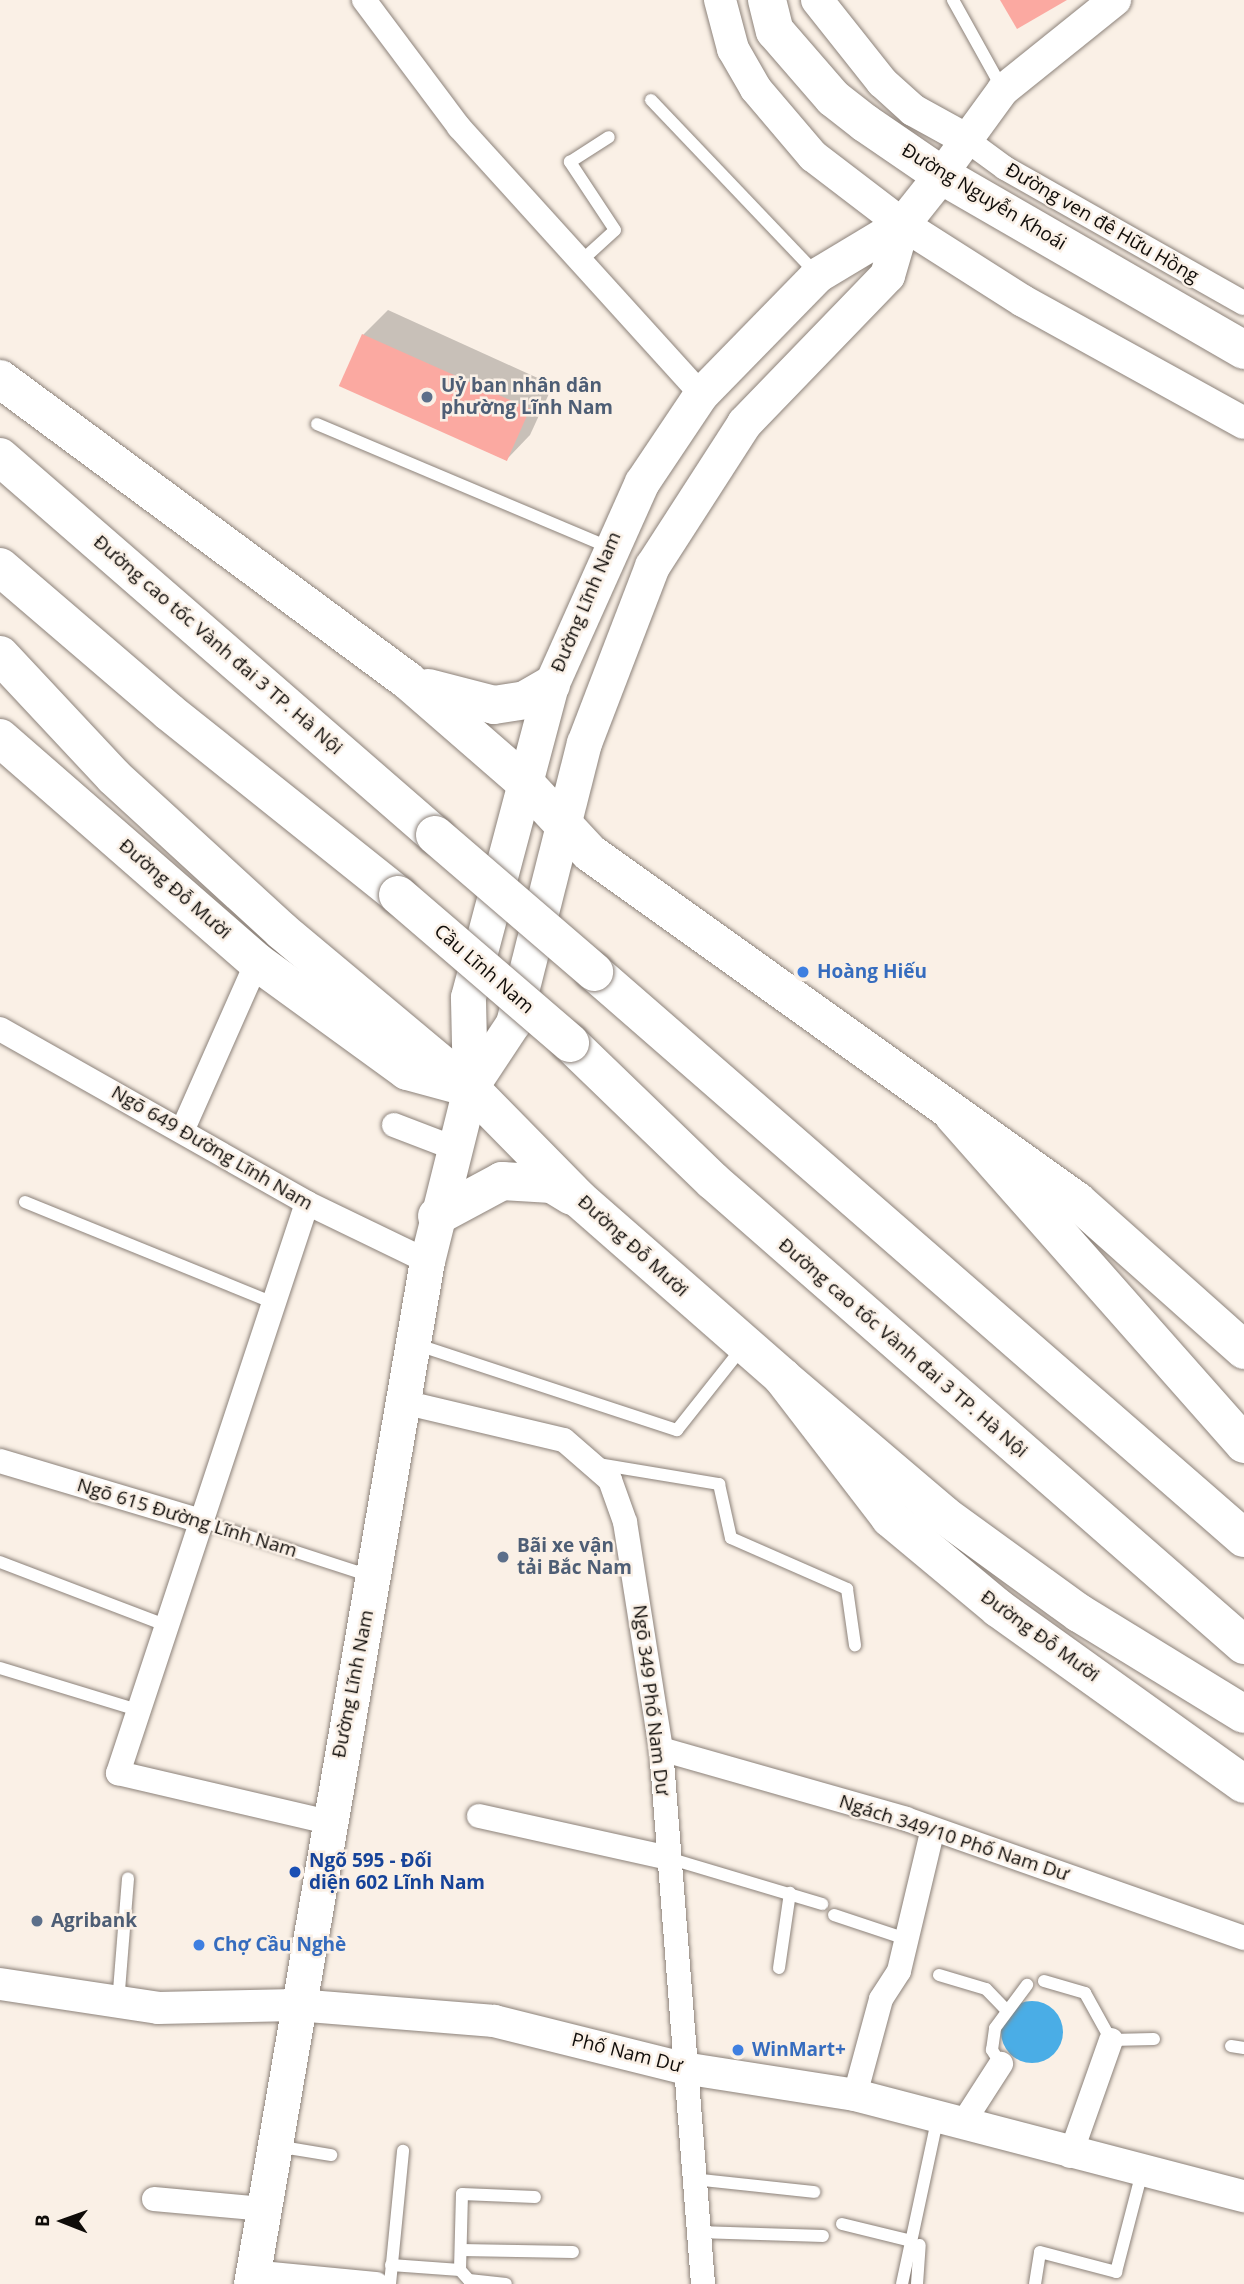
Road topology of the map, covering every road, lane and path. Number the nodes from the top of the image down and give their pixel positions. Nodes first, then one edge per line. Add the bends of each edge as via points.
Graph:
1 (364, 0) edge
2 (720, 0) edge
3 (767, 0) edge
4 (817, 0) edge
5 (953, 0) edge
6 (1115, 0) edge
7 (1003, 90) junction
8 (651, 100) dead end
9 (609, 137) dead end
10 (964, 138) junction
11 (941, 175) junction
12 (902, 224) junction
13 (580, 262) junction
14 (817, 275) junction
15 (1244, 303) edge
16 (1244, 350) edge
17 (0, 379) edge
18 (701, 394) junction
19 (1244, 423) edge
20 (317, 424) dead end
21 (0, 457) edge
22 (608, 547) junction
23 (0, 566) edge
24 (0, 655) edge
25 (407, 680) junction
26 (551, 685) junction
27 (0, 738) edge
28 (523, 781) junction
29 (559, 823) junction
30 (257, 962) junction
31 (0, 1029) edge
32 (570, 1043) joint
33 (470, 1088) junction
34 (954, 1116) junction
35 (394, 1125) dead end
36 (183, 1129) junction
37 (454, 1148) junction
38 (579, 1199) junction
39 (25, 1202) dead end
40 (307, 1203) junction
41 (437, 1216) junction
42 (427, 1261) junction
43 (274, 1303) junction
44 (414, 1343) junction
45 (744, 1345) junction
46 (1244, 1350) edge
47 (782, 1377) junction
48 (403, 1402) junction
49 (1244, 1444) edge
50 (0, 1461) edge
51 (595, 1463) junction
52 (201, 1521) junction
53 (1244, 1538) edge
54 (0, 1562) edge
55 (374, 1577) junction
56 (165, 1625) junction
57 (855, 1644) dead end
58 (1244, 1645) edge
59 (0, 1668) edge
60 (137, 1710) junction
61 (1244, 1714) edge
62 (661, 1749) junction
63 (1244, 1784) edge
64 (479, 1816) dead end
65 (328, 1822) junction
66 (932, 1832) junction
67 (668, 1858) junction
68 (128, 1878) dead end
69 (790, 1893) junction
70 (822, 1904) dead end
71 (834, 1915) dead end
72 (1244, 1938) edge
73 (906, 1939) junction
74 (779, 1968) dead end
75 (939, 1975) dead end
76 (1044, 1981) dead end
77 (0, 1984) edge
78 (1027, 1985) dead end
79 (118, 2003) junction
80 (296, 2005) junction
81 (1005, 2009) junction
82 (1154, 2039) dead end
83 (1111, 2040) junction
84 (1001, 2064) joint
85 (683, 2068) junction
86 (855, 2095) junction
87 (949, 2124) junction
88 (272, 2146) junction
89 (403, 2151) dead end
90 (331, 2155) dead end
91 (1070, 2155) junction
92 (1142, 2172) junction
93 (693, 2179) junction
94 (814, 2192) dead end
95 (1244, 2196) edge
96 (535, 2197) dead end
97 (154, 2199) dead end
98 (263, 2208) junction
99 (842, 2224) dead end
100 (698, 2232) junction
101 (823, 2236) dead end
102 (915, 2243) junction
103 (461, 2250) junction
104 (573, 2252) dead end
105 (460, 2270) junction
106 (384, 2275) edge
107 (251, 2278) edge
108 (390, 2284) edge
109 (506, 2284) edge
110 (703, 2284) edge
111 (901, 2284) edge
112 (918, 2284) edge
113 (1035, 2284) edge

1 - 13 street via 459,127
2 - 12 street via 733,49 783,124 813,156
3 - 11 main road, Đường Nguyễn Khoái via 775,31 833,98
4 - 10 street via 882,82 913,110
5 - 7 lane
6 - 7 street
7 - 10 street
8 - 14 lane
9 - 13 lane via 570,162 614,230
10 - 11 street
10 - 15 street, Đường ven đê Hữu Hồng via 1005,168
11 - 12 main road, Đường Lĩnh Nam
11 - 16 main road, Đường Nguyễn Khoái
12 - 14 main road, Đường Lĩnh Nam
12 - 19 street via 1095,345
12 - 29 main road, Đường Lĩnh Nam via 887,275 744,423 685,509 618,642
13 - 18 street
14 - 18 main road, Đường Lĩnh Nam
17 - 25 main road
18 - 22 main road, Đường Lĩnh Nam via 642,482
20 - 22 lane
21 - 53 main road, Đường cao tốc Vành đai 3 TP. Hà Nội, bridge
22 - 26 main road, Đường Lĩnh Nam
23 - 32 main road, Cầu Lĩnh Nam, bridge via 169,712 398,895
24 - 33 main road via 124,786 282,931
25 - 26 main road via 494,705 525,700
25 - 28 main road
26 - 28 main road, Đường Lĩnh Nam
27 - 30 main road, Đường Đỗ Mười
28 - 29 main road
28 - 33 main road, Đường Lĩnh Nam via 468,997
29 - 33 main road, Đường Lĩnh Nam via 513,1023
29 - 34 main road via 590,852
30 - 33 main road, Đường Đỗ Mười via 407,1070
30 - 36 street
31 - 36 street, Ngõ 649 Đường Lĩnh Nam
32 - 58 main road, Đường cao tốc Vành đai 3 TP. Hà Nội via 713,1181
33 - 37 main road, Đường Lĩnh Nam
33 - 38 main road, Đường Đỗ Mười
34 - 46 main road via 1077,1201
34 - 49 main road
35 - 37 street
36 - 40 street, Ngõ 649 Đường Lĩnh Nam
37 - 41 main road, Đường Lĩnh Nam
38 - 41 main road via 552,1184 502,1181
38 - 45 main road, Đường Đỗ Mười
39 - 43 lane
40 - 42 street, Ngõ 649 Đường Lĩnh Nam
40 - 43 street
41 - 42 main road, Đường Lĩnh Nam
42 - 44 main road, Đường Lĩnh Nam
43 - 52 street
44 - 45 lane via 677,1430
44 - 48 main road, Đường Lĩnh Nam
45 - 47 main road, Đường Đỗ Mười
47 - 61 main road via 944,1514 1068,1605
47 - 63 main road, Đường Đỗ Mười via 890,1518 998,1608
48 - 51 street, Ngõ 349 Phố Nam Dư via 564,1440
48 - 55 main road, Đường Lĩnh Nam
50 - 52 street, Ngõ 615 Đường Lĩnh Nam
51 - 57 lane via 719,1484 731,1538 846,1588
51 - 62 street, Ngõ 349 Phố Nam Dư via 610,1480 625,1522
52 - 55 lane, Ngõ 615 Đường Lĩnh Nam
52 - 56 street
54 - 56 lane
55 - 65 main road, Đường Lĩnh Nam
56 - 60 street
59 - 60 lane
60 - 65 street via 118,1773
62 - 66 street, Ngách 349/10 Phố Nam Dư
62 - 67 street, Ngõ 349 Phố Nam Dư
64 - 67 street
65 - 80 main road, Đường Lĩnh Nam
66 - 72 street, Ngách 349/10 Phố Nam Dư
66 - 73 street
67 - 69 lane
67 - 85 street, Ngõ 349 Phố Nam Dư
68 - 79 lane
69 - 70 lane
69 - 74 lane
71 - 73 lane
73 - 86 street via 899,1971 881,1998
75 - 81 lane via 986,1989
76 - 83 lane via 1084,1993
77 - 79 street, Phố Nam Dư
78 - 81 lane
79 - 80 street, Phố Nam Dư
80 - 85 street, Phố Nam Dư via 494,2021
80 - 88 main road, Đường Lĩnh Nam
81 - 84 lane via 992,2042
82 - 83 lane
83 - 91 street
84 - 87 street
85 - 86 street, Phố Nam Dư
85 - 93 street, Ngõ 349 Phố Nam Dư
86 - 87 street, Phố Nam Dư
87 - 91 street, Phố Nam Dư
87 - 102 lane
88 - 90 lane
88 - 98 main road, Đường Lĩnh Nam
89 - 106 lane
91 - 92 street, Phố Nam Dư
92 - 95 street, Phố Nam Dư
92 - 113 lane via 1116,2272 1040,2252
93 - 94 lane
93 - 100 street, Ngõ 349 Phố Nam Dư
96 - 103 lane via 462,2194
97 - 98 street
98 - 107 main road, Đường Lĩnh Nam
99 - 102 lane
100 - 101 lane
100 - 110 street, Ngõ 349 Phố Nam Dư
102 - 111 lane
102 - 112 lane
103 - 104 lane
103 - 105 lane
105 - 106 lane
105 - 109 lane via 469,2280
106 - 107 street
106 - 108 lane

